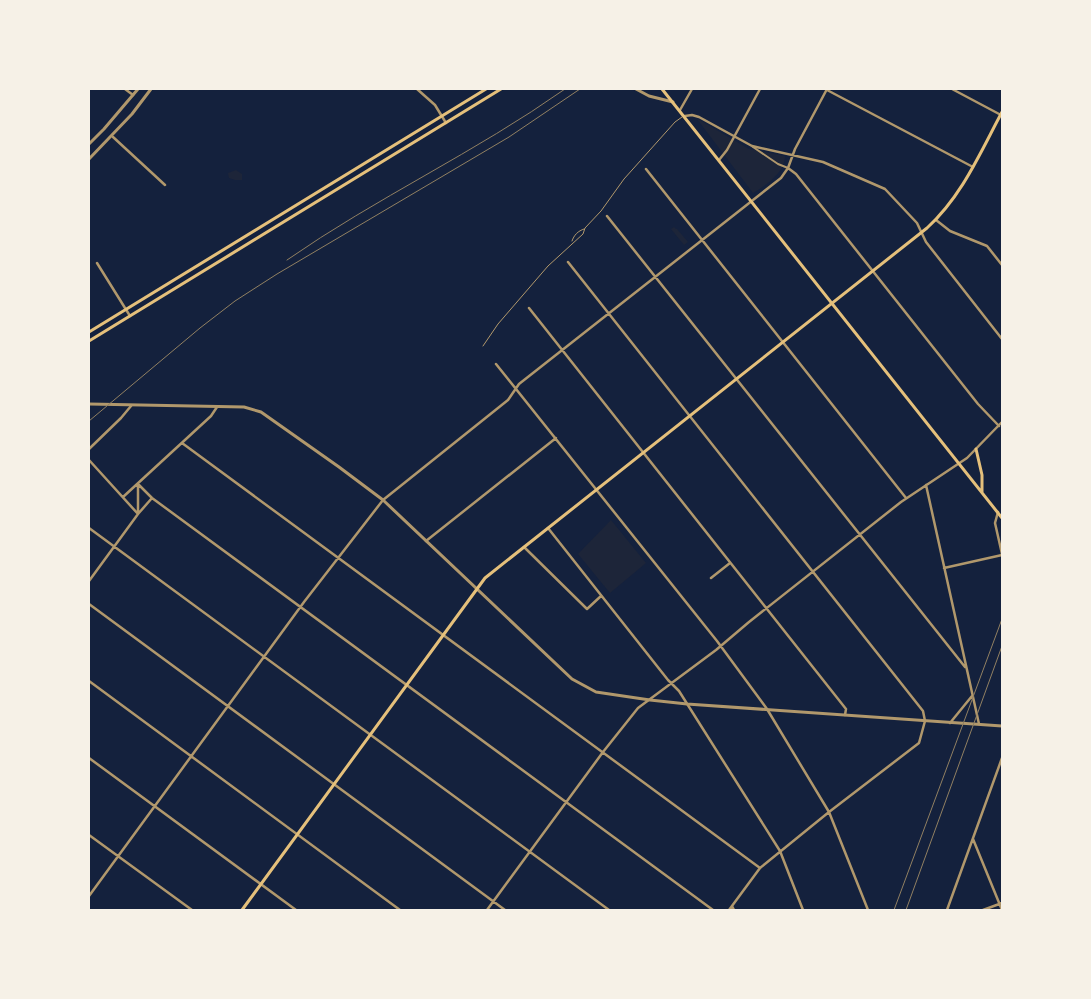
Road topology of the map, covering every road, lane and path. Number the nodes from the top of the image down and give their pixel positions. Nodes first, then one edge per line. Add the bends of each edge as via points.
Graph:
1 (125, 89) edge
2 (138, 89) edge
3 (151, 89) edge
4 (417, 89) edge
5 (486, 89) edge
6 (501, 89) edge
7 (636, 89) edge
8 (662, 89) edge
9 (692, 89) edge
10 (760, 89) edge
11 (826, 89) edge
12 (952, 89) edge
13 (133, 95) junction
14 (674, 102) junction
15 (680, 110) junction
16 (1002, 114) edge
17 (442, 116) junction
18 (685, 116) junction
19 (446, 123) junction
20 (113, 137) junction
21 (734, 137) junction
22 (89, 144) edge
23 (752, 146) junction
24 (793, 155) junction
25 (89, 160) edge
26 (720, 160) junction
27 (973, 167) junction
28 (646, 168) dead end
29 (788, 168) junction
30 (353, 171) junction
31 (357, 177) junction
32 (165, 185) dead end
33 (326, 187) junction
34 (330, 193) junction
35 (752, 201) junction
36 (296, 206) junction
37 (300, 212) junction
38 (608, 216) dead end
39 (936, 220) junction
40 (585, 228) junction
41 (922, 233) junction
42 (248, 235) junction
43 (702, 240) junction
44 (252, 242) junction
45 (572, 242) junction
46 (568, 262) dead end
47 (97, 263) dead end
48 (1002, 265) edge
49 (873, 271) junction
50 (181, 276) junction
51 (656, 276) junction
52 (185, 282) junction
53 (833, 303) junction
54 (529, 308) dead end
55 (126, 309) junction
56 (609, 314) junction
57 (130, 316) junction
58 (89, 332) edge
59 (1002, 339) edge
60 (89, 341) edge
61 (783, 342) junction
62 (483, 346) dead end
63 (562, 350) junction
64 (496, 364) dead end
65 (736, 379) junction
66 (516, 388) junction
67 (89, 404) edge
68 (131, 406) junction
69 (216, 407) junction
70 (690, 416) junction
71 (1002, 422) edge
72 (999, 426) junction
73 (556, 438) junction
74 (182, 443) junction
75 (89, 449) edge
76 (976, 449) junction
77 (644, 453) junction
78 (89, 460) edge
79 (959, 463) junction
80 (138, 484) junction
81 (926, 485) junction
82 (597, 490) junction
83 (982, 493) junction
84 (123, 497) junction
85 (152, 498) junction
86 (906, 498) junction
87 (383, 500) junction
88 (998, 512) junction
89 (138, 514) junction
90 (1002, 518) edge
91 (89, 528) edge
92 (548, 528) junction
93 (859, 534) junction
94 (426, 541) junction
95 (114, 546) junction
96 (524, 547) junction
97 (1002, 555) edge
98 (338, 558) junction
99 (730, 563) junction
100 (944, 568) junction
101 (813, 571) junction
102 (711, 578) dead end
103 (89, 581) edge
104 (477, 590) junction
105 (601, 596) junction
106 (89, 604) edge
107 (301, 607) junction
108 (766, 608) junction
109 (444, 636) junction
110 (720, 646) junction
111 (264, 657) junction
112 (966, 667) junction
113 (89, 681) edge
114 (672, 684) junction
115 (407, 686) junction
116 (972, 696) junction
117 (650, 700) junction
118 (687, 704) junction
119 (228, 707) junction
120 (767, 709) junction
121 (845, 715) junction
122 (925, 721) junction
123 (950, 723) junction
124 (979, 724) junction
125 (1002, 726) edge
126 (371, 735) junction
127 (603, 752) junction
128 (191, 756) junction
129 (89, 758) edge
130 (1002, 758) edge
131 (334, 785) junction
132 (566, 802) junction
133 (155, 806) junction
134 (829, 812) junction
135 (89, 834) edge
136 (297, 835) junction
137 (972, 838) junction
138 (780, 851) junction
139 (530, 852) junction
140 (118, 856) junction
141 (760, 868) junction
142 (261, 884) junction
143 (89, 896) edge
144 (493, 902) junction
145 (1001, 903) edge
146 (732, 906) junction
147 (192, 910) edge
148 (242, 910) edge
149 (296, 910) edge
150 (400, 910) edge
151 (487, 910) edge
152 (505, 910) edge
153 (609, 910) edge
154 (713, 910) edge
155 (729, 910) edge
156 (734, 910) edge
157 (803, 910) edge
158 (868, 910) edge
159 (947, 910) edge
160 (983, 910) edge
161 (1002, 910) edge

1 - 13 street
2 - 13 street
3 - 20 street
4 - 17 street via 431,100
5 - 17 main road
6 - 19 main road
7 - 14 street
8 - 14 main road
9 - 15 street
10 - 21 street
11 - 24 street
11 - 27 street
12 - 16 street
13 - 22 street
14 - 15 main road
15 - 18 main road
16 - 27 main road
17 - 19 street
17 - 30 main road
18 - 21 street via 699,117
18 - 26 main road
18 - 40 lane via 674,122
19 - 31 main road
20 - 25 street
20 - 32 street
21 - 23 street
21 - 26 street
23 - 24 street
23 - 29 street
24 - 29 street
24 - 41 street via 823,162 882,187 917,223
26 - 35 main road
27 - 39 main road via 955,198
28 - 43 street
29 - 35 street via 781,178
29 - 49 street
30 - 31 main road
30 - 33 main road
31 - 34 main road
33 - 34 main road
33 - 36 main road
34 - 37 main road
35 - 43 street
35 - 53 main road
36 - 37 main road
36 - 42 main road
37 - 44 main road
38 - 51 street
39 - 41 main road
39 - 48 street via 950,231 987,246
40 - 45 lane via 583,234
40 - 45 lane via 574,236
41 - 49 main road
41 - 59 street
42 - 44 main road
42 - 50 main road
43 - 51 street
43 - 61 street
44 - 52 main road
45 - 62 lane via 538,276
46 - 56 street
47 - 55 street
49 - 53 main road
49 - 72 street
50 - 52 main road
50 - 55 main road
51 - 56 street
51 - 65 street
52 - 57 main road
53 - 61 main road
53 - 79 main road
54 - 63 street
55 - 57 street
55 - 58 main road
56 - 63 street
56 - 70 street
57 - 60 main road
61 - 65 main road
61 - 86 street
63 - 66 street
63 - 77 street
64 - 66 street
65 - 70 main road
65 - 93 street
66 - 73 street
66 - 87 street via 507,402
67 - 68 street
68 - 69 street
68 - 75 street
69 - 74 street via 211,416
69 - 87 street via 248,407 261,412
70 - 77 main road
70 - 101 street
71 - 72 street
72 - 76 street
73 - 82 street
73 - 94 street
74 - 80 street
74 - 98 street
76 - 79 street
76 - 83 main road
77 - 82 main road
77 - 99 street
78 - 84 street
79 - 81 street
79 - 83 main road
80 - 84 street
80 - 85 street
80 - 89 street
81 - 86 street
81 - 100 street
82 - 92 main road
82 - 110 street
83 - 88 main road
84 - 89 street
85 - 89 street
85 - 107 street
86 - 93 street
87 - 94 street
87 - 98 street
88 - 90 main road
88 - 97 street via 995,523
89 - 95 street
91 - 95 street
92 - 96 main road
92 - 105 street
93 - 101 street
93 - 112 street
94 - 104 street
95 - 103 street
95 - 111 street
96 - 104 main road via 488,576
96 - 105 street via 587,609
97 - 100 street
98 - 107 street
98 - 109 street
99 - 102 street
99 - 108 street
100 - 112 street
101 - 108 street
101 - 122 street via 923,711
104 - 109 main road
104 - 117 street via 578,683 596,692
105 - 114 street
106 - 119 street
107 - 111 street
107 - 115 street
108 - 110 street
108 - 121 street via 846,709
109 - 115 main road
109 - 127 street
110 - 114 street
110 - 120 street
111 - 119 street
111 - 126 street
112 - 116 street
113 - 128 street
114 - 117 street
114 - 118 street
115 - 126 main road
115 - 132 street
116 - 123 street
116 - 124 street
117 - 118 street
117 - 127 street via 634,713
118 - 120 street
118 - 138 street
119 - 128 street
119 - 131 street
120 - 121 street
120 - 134 street
121 - 122 street
122 - 123 street
122 - 134 street via 919,744
123 - 124 street
124 - 125 street
126 - 131 main road
126 - 139 street
127 - 132 street
127 - 141 street
128 - 133 street
128 - 136 street
129 - 133 street
130 - 137 street
131 - 136 main road
131 - 144 street
132 - 139 street
132 - 154 street
133 - 140 street
133 - 142 street
134 - 138 street
134 - 158 street
135 - 140 street
136 - 142 main road
136 - 150 street
137 - 145 street
137 - 159 street
138 - 141 street
138 - 157 street
139 - 144 street
139 - 153 street
140 - 143 street
140 - 147 street
141 - 146 street
142 - 148 main road
142 - 149 street
144 - 151 street
144 - 152 street
145 - 160 street
145 - 161 street
146 - 155 street
146 - 156 street

